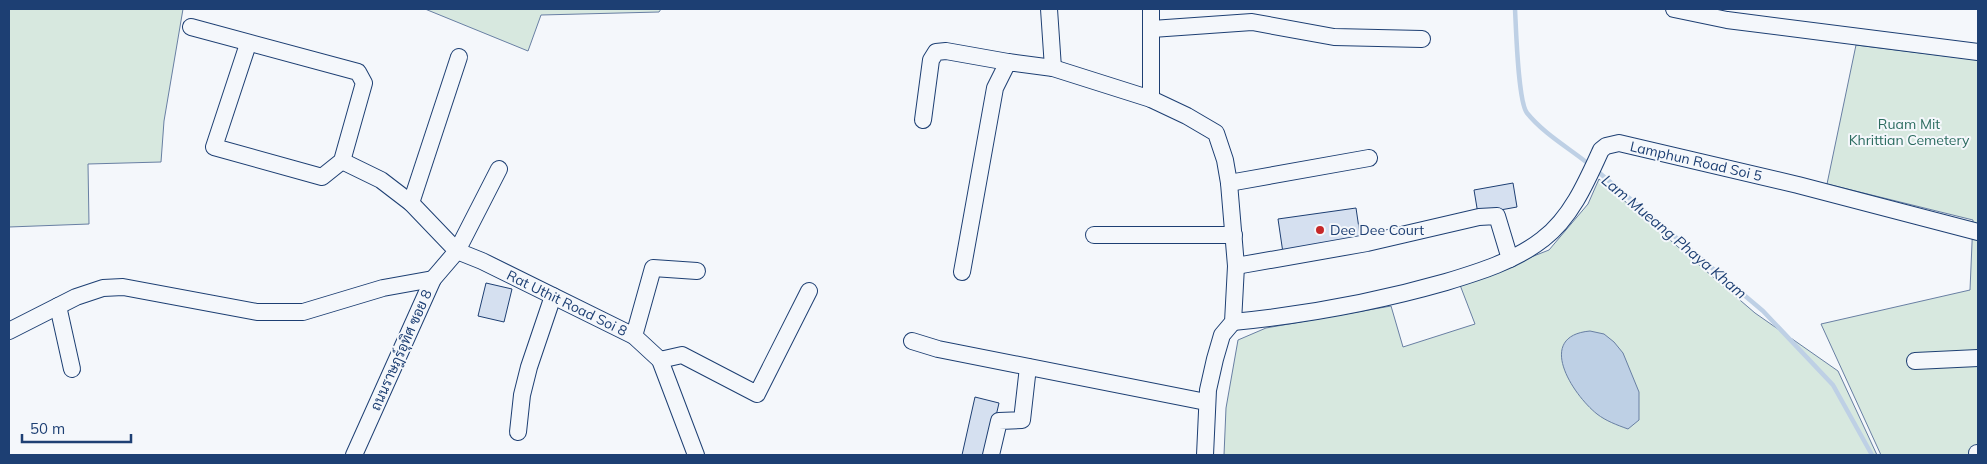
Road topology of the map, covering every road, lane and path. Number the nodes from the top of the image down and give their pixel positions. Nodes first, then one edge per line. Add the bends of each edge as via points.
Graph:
1 (1050, 9) edge
2 (1151, 9) edge
3 (1674, 9) edge
4 (191, 27) dead end
5 (1152, 29) junction
6 (1422, 39) dead end
7 (248, 44) junction
8 (1978, 52) edge
9 (459, 57) dead end
10 (1008, 62) junction
11 (1053, 68) junction
12 (1151, 99) junction
13 (923, 120) dead end
14 (1369, 158) dead end
15 (342, 162) junction
16 (499, 170) dead end
17 (1229, 183) junction
18 (411, 203) junction
19 (1978, 232) edge
20 (1094, 235) dead end
21 (1234, 236) junction
22 (457, 251) junction
23 (1510, 259) junction
24 (1236, 266) junction
25 (697, 271) dead end
26 (962, 272) dead end
27 (433, 279) junction
28 (809, 291) dead end
29 (553, 296) junction
30 (58, 306) junction
31 (1233, 322) junction
32 (9, 331) edge
33 (634, 336) junction
34 (912, 342) dead end
35 (1978, 358) edge
36 (660, 360) junction
37 (1915, 361) dead end
38 (1028, 367) junction
39 (72, 369) dead end
40 (1206, 402) junction
41 (518, 432) dead end
42 (354, 455) edge
43 (696, 455) edge
44 (991, 455) edge
45 (1205, 455) edge

1 - 11 street
2 - 5 street
3 - 8 street via 1726,20
4 - 7 street
5 - 6 street via 1252,22 1334,37
5 - 12 street
7 - 15 street via 358,72 364,83
7 - 15 street via 214,147 322,177
9 - 18 street
10 - 11 street
10 - 13 street via 936,52 931,60
10 - 26 street via 995,88
11 - 12 street
12 - 17 street via 1216,133 1224,153
14 - 17 street
15 - 18 street via 381,180
16 - 22 street, ถนนราษฎร์อุทิศ ซอย 8
17 - 21 street
18 - 22 street
19 - 23 street, Lamphun Road Soi 5 via 1619,143 1601,150 1562,219 1544,239
20 - 21 street
21 - 24 street
22 - 27 street, ถนนราษฎร์อุทิศ ซอย 8
22 - 29 street, Rat Uthit Road Soi 8
23 - 24 street via 1497,216 1479,216 1367,243
23 - 31 street, Lamphun Road Soi 5 via 1432,286 1346,306 1281,318
24 - 31 street
25 - 33 street via 653,268
27 - 30 street via 383,288 303,312 257,312 123,287 103,288
27 - 42 street, ถนนราษฎร์อุทิศ ซอย 8
28 - 36 street via 757,394 682,355
29 - 33 street, Rat Uthit Road Soi 8
29 - 41 street via 522,395
30 - 32 street
30 - 39 street
31 - 40 street via 1222,336
33 - 36 street, Rat Uthit Road Soi 8
34 - 38 street
35 - 37 street
36 - 43 street, Rat Uthit Road Soi 8
38 - 40 street
38 - 44 street via 1022,420 999,421
40 - 45 street

